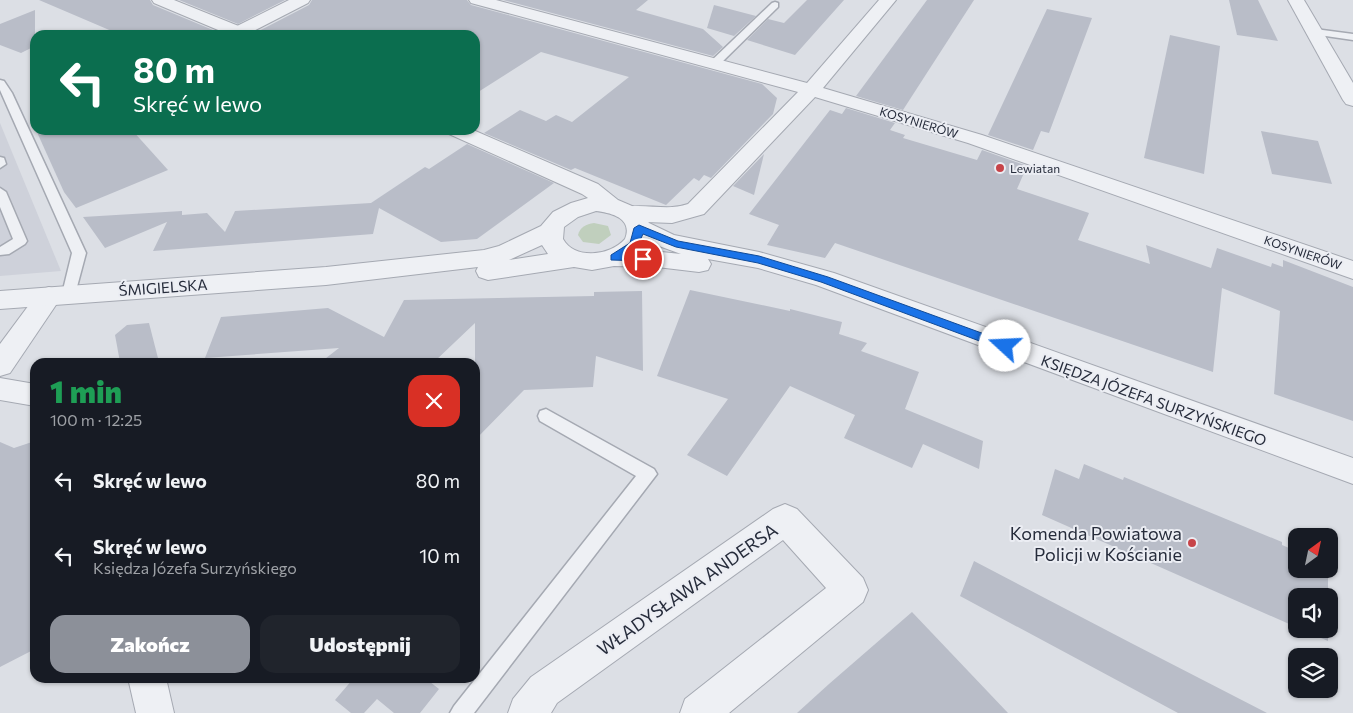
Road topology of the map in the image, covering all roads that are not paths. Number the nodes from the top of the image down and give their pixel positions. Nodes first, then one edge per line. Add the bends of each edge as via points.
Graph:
1 (160, 0) edge
2 (302, 0) edge
3 (477, 0) edge
4 (888, 0) edge
5 (1296, 0) edge
6 (775, 4) dead end
7 (232, 30) edge
8 (249, 30) edge
9 (1315, 32) junction
10 (1353, 37) edge
11 (714, 64) junction
12 (0, 83) edge
13 (812, 90) junction
14 (1353, 100) edge
15 (467, 135) edge
16 (0, 160) edge
17 (0, 164) edge
18 (564, 179) junction
19 (0, 192) edge
20 (3, 209) edge
21 (572, 209) junction
22 (626, 215) junction
23 (551, 231) junction
24 (0, 251) edge
25 (614, 258) junction
26 (575, 259) junction
27 (1353, 270) edge
28 (326, 276) junction
29 (59, 295) junction
30 (0, 300) edge
31 (898, 308) junction
32 (0, 366) edge
33 (0, 389) edge
34 (30, 394) edge
35 (546, 416) dead end
36 (1353, 471) edge
37 (148, 683) edge
38 (155, 713) edge
39 (461, 713) edge
40 (527, 713) edge
41 (699, 713) edge

1 - 7 street
2 - 8 street
3 - 11 street, KOSYNIERÓW
4 - 13 street
5 - 9 street
6 - 11 lane
9 - 10 lane
9 - 14 street
11 - 13 street, KOSYNIERÓW
12 - 29 lane via 79,253
13 - 22 street via 696,208 688,213 664,216
13 - 27 street, KOSYNIERÓW via 1058,166
15 - 18 street, KSIĘDZA JÓZEFA SURZYŃSKIEGO
16 - 17 lane
18 - 21 street via 572,193
18 - 22 street, KSIĘDZA JÓZEFA SURZYŃSKIEGO via 590,189
19 - 20 lane
20 - 24 lane via 20,241
21 - 22 street via 596,204
21 - 23 street via 562,215
22 - 25 street via 638,237 634,245
22 - 31 street, KSIĘDZA JÓZEFA SURZYŃSKIEGO via 666,241 759,260 825,279
23 - 26 street via 556,248
23 - 28 street, ŚMIGIELSKA via 507,252 484,258
25 - 26 street via 602,261
25 - 31 street, KSIĘDZA JÓZEFA SURZYŃSKIEGO via 667,260 754,273
26 - 28 street, ŚMIGIELSKA via 483,271
28 - 29 street, ŚMIGIELSKA
29 - 30 street, ŚMIGIELSKA
29 - 32 street
31 - 36 street, KSIĘDZA JÓZEFA SURZYŃSKIEGO
33 - 34 street
35 - 39 lane via 648,474
37 - 38 street
40 - 41 street, WŁADYSŁAWA ANDERSA via 544,690 785,519 851,590

